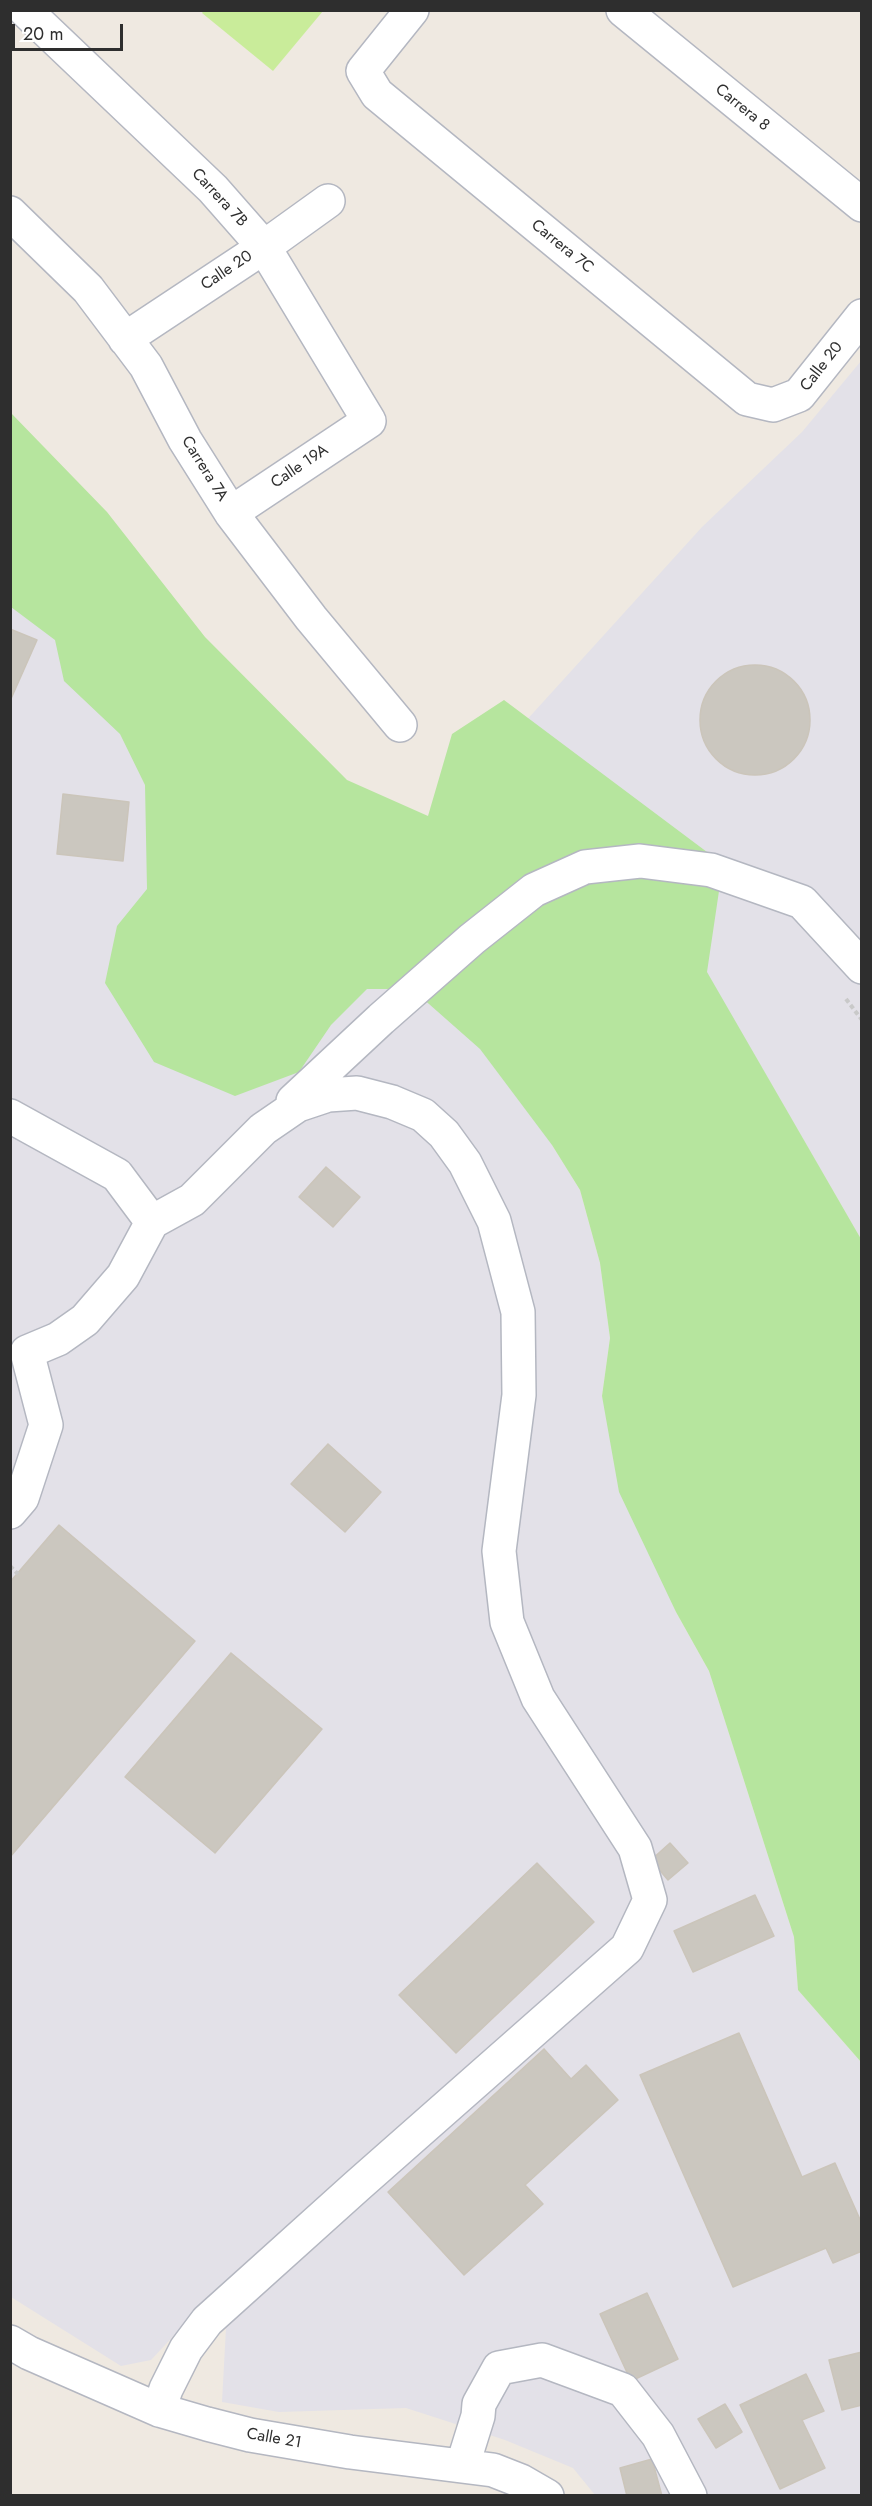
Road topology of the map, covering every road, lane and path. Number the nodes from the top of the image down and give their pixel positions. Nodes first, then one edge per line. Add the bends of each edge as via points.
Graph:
1 (25, 10) edge
2 (412, 10) edge
3 (623, 10) edge
4 (328, 201) dead end
5 (861, 205) edge
6 (10, 213) edge
7 (264, 247) junction
8 (861, 316) edge
9 (125, 339) junction
10 (773, 405) joint
11 (369, 421) joint
12 (231, 513) junction
13 (400, 725) dead end
14 (861, 967) edge
15 (10, 1116) edge
16 (263, 1129) junction
17 (152, 1222) junction
18 (19, 1351) edge
19 (10, 1512) edge
20 (10, 1566) edge
21 (18, 1574) dead end
22 (10, 2342) edge
23 (159, 2410) junction
24 (463, 2464) junction
25 (547, 2496) edge
26 (690, 2496) edge

1 - 7 street, Carrera 7B via 213,189
2 - 10 street, Carrera 7C via 363,71 377,94 747,399
3 - 5 street, Carrera 8
4 - 7 street, Calle 20
6 - 9 street, Carrera 7A via 88,289
7 - 9 street, Calle 20
7 - 11 street, Carrera 7B
8 - 10 street, Calle 20 via 799,396
9 - 12 street, Carrera 7A via 146,366 185,440
11 - 12 street, Calle 19A
12 - 13 street, Carrera 7A
14 - 16 street via 802,902 711,870 640,861 585,867 534,890 472,939
15 - 17 street via 117,1175
16 - 17 street via 192,1200
16 - 23 street via 298,1105 328,1095 357,1093 423,1115 444,1134 465,1163 494,1221 518,1312 519,1395 499,1551 507,1622 538,1698 635,1848 650,1900 627,1948 207,2320 186,2349
17 - 18 street via 123,1276 85,1320 58,1339
18 - 19 street via 46,1425 22,1498
20 - 21 path
22 - 23 street, Calle 21
23 - 24 street, Calle 21 via 250,2435 362,2454
24 - 25 street, Calle 21 via 493,2470
24 - 26 street via 479,2404 499,2368 543,2360 623,2390 658,2435

